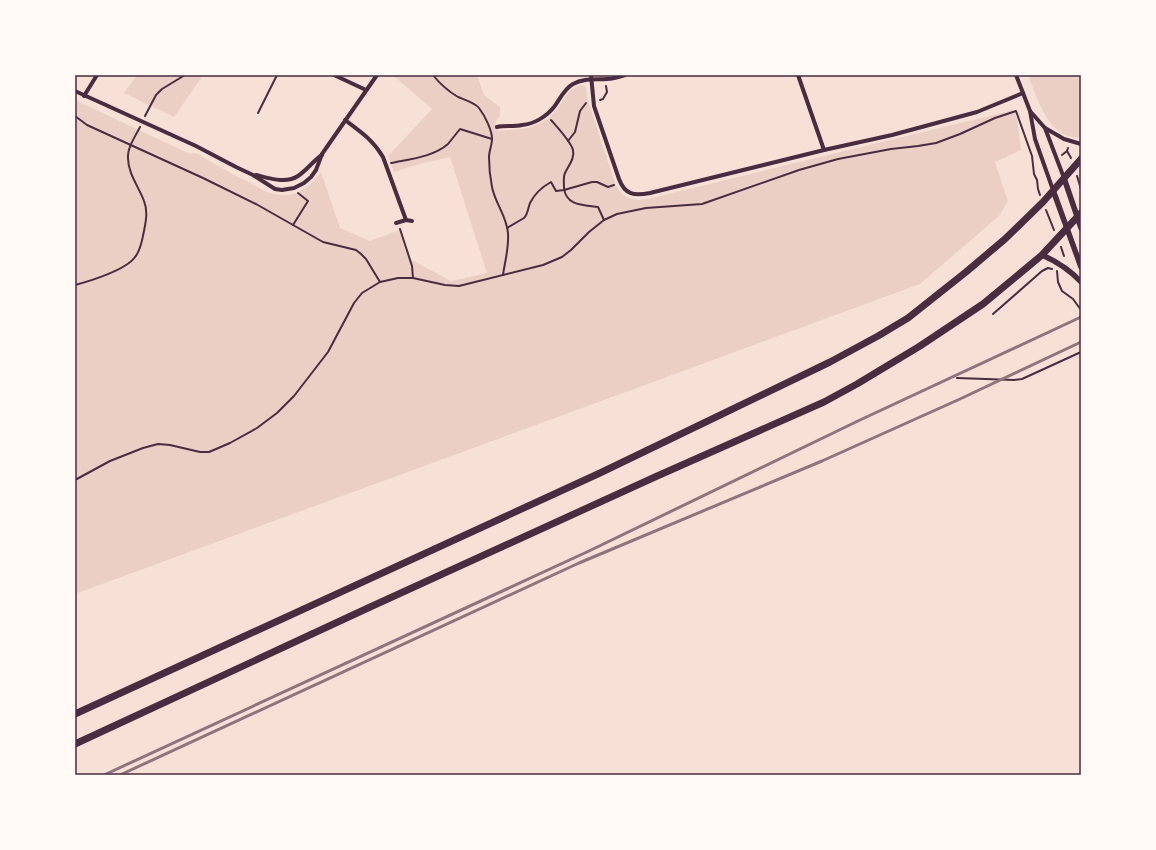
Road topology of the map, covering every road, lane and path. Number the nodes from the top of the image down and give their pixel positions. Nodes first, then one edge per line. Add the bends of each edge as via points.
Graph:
1 (97, 75) edge
2 (185, 75) edge
3 (277, 75) edge
4 (334, 75) edge
5 (377, 75) edge
6 (433, 75) edge
7 (625, 75) edge
8 (798, 75) edge
9 (1016, 75) edge
10 (591, 77) edge
11 (366, 90) junction
12 (75, 91) edge
13 (1023, 93) junction
14 (84, 96) junction
15 (1030, 110) junction
16 (258, 113) dead end
17 (547, 114) junction
18 (75, 116) edge
19 (345, 120) junction
20 (142, 122) junction
21 (497, 127) dead end
22 (1044, 128) junction
23 (492, 139) junction
24 (1081, 144) edge
25 (131, 145) junction
26 (824, 150) junction
27 (322, 154) junction
28 (1081, 159) edge
29 (386, 164) junction
30 (253, 175) junction
31 (1064, 178) junction
32 (620, 183) junction
33 (294, 188) junction
34 (564, 190) junction
35 (1053, 190) junction
36 (1043, 202) junction
37 (1079, 215) edge
38 (406, 220) junction
39 (604, 220) junction
40 (412, 221) dead end
41 (397, 222) joint
42 (293, 225) junction
43 (507, 228) junction
44 (1067, 228) junction
45 (1081, 228) edge
46 (1058, 239) junction
47 (1042, 255) junction
48 (1064, 256) dead end
49 (1081, 267) edge
50 (503, 275) junction
51 (413, 278) junction
52 (380, 282) junction
53 (1081, 282) edge
54 (75, 285) edge
55 (1081, 310) edge
56 (993, 314) dead end
57 (1081, 352) edge
58 (957, 378) dead end
59 (75, 480) edge
60 (75, 714) edge
61 (75, 744) edge

1 - 14 street
2 - 20 path via 156,95
3 - 16 lane
4 - 11 street
5 - 11 street
6 - 23 path via 447,90 478,106
7 - 10 street via 608,79
8 - 26 street
9 - 13 street
10 - 17 street via 568,87
10 - 32 street via 594,106
11 - 19 street
12 - 14 street
13 - 15 street
13 - 26 street via 977,112
14 - 20 street
15 - 22 street
15 - 35 street via 1035,139
17 - 21 street via 530,124
17 - 34 path via 573,150 572,160 564,178
18 - 25 path via 87,125
19 - 27 street
19 - 29 street via 372,141
20 - 25 path
20 - 30 street
22 - 24 street via 1064,139
22 - 31 street
23 - 29 path via 460,129 448,144 434,152
23 - 43 path via 489,155 492,189
25 - 42 path via 256,204
25 - 54 path via 127,156 128,163 146,210 139,251 130,263
26 - 32 street via 644,195 632,194
27 - 30 street via 292,179 281,180
27 - 33 street via 311,177
28 - 31 highway
29 - 38 street
30 - 33 street via 275,189
31 - 35 highway
31 - 37 street
32 - 34 path via 608,187 592,182
33 - 42 path via 308,201
34 - 39 path via 572,202 598,207
34 - 43 path via 556,191 551,182 544,186 534,196 526,216
35 - 36 highway
35 - 44 street
36 - 39 path via 1038,190 1032,156 1016,111 936,142 838,159 702,204 646,208 621,213
36 - 46 path
36 - 60 highway via 1005,239 908,318 830,362 600,472
37 - 44 highway
37 - 45 street
38 - 40 street
38 - 41 street
39 - 50 path via 562,257 543,265
41 - 51 path via 410,260
42 - 52 path via 324,242 356,250 369,262
43 - 50 path via 508,252
44 - 46 highway
44 - 49 street
46 - 47 highway
46 - 48 path
47 - 53 street via 1068,269
47 - 61 highway via 983,304 920,346 824,402
50 - 51 path via 459,286
51 - 52 path
52 - 59 path via 362,293 354,303 328,352 294,396 257,428 209,452 170,444 143,448 110,461
55 - 56 path via 1073,299 1062,292 1057,270 1048,268
57 - 58 path via 1022,379

